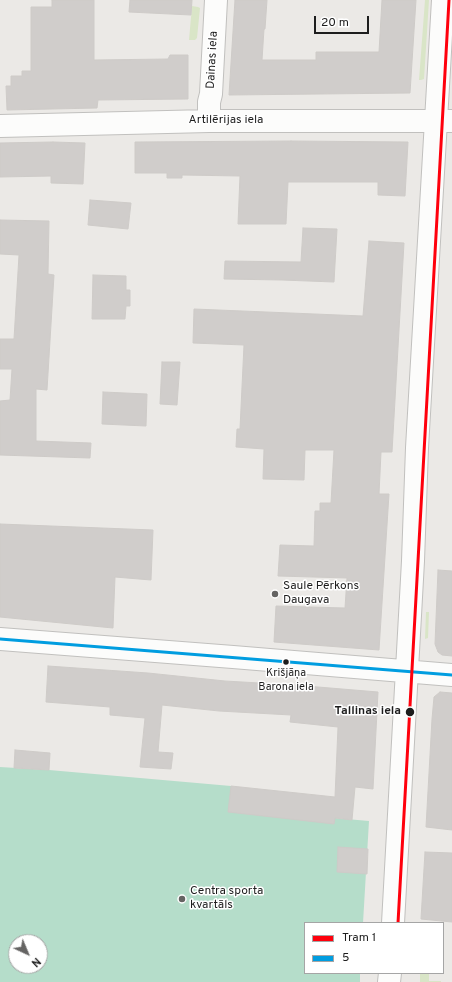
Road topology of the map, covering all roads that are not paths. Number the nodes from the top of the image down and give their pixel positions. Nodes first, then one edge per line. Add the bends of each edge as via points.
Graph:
1 (216, 0) edge
2 (443, 0) edge
3 (209, 121) junction
4 (444, 121) edge
5 (0, 126) edge
6 (0, 639) edge
7 (407, 672) junction
8 (452, 675) edge
9 (393, 922) edge

1 - 3 street, Dainas iela
2 - 4 street
3 - 4 street, Artilērijas iela
3 - 5 street, Artilērijas iela
4 - 7 street via 417,448
6 - 7 street
7 - 8 street
7 - 9 street

